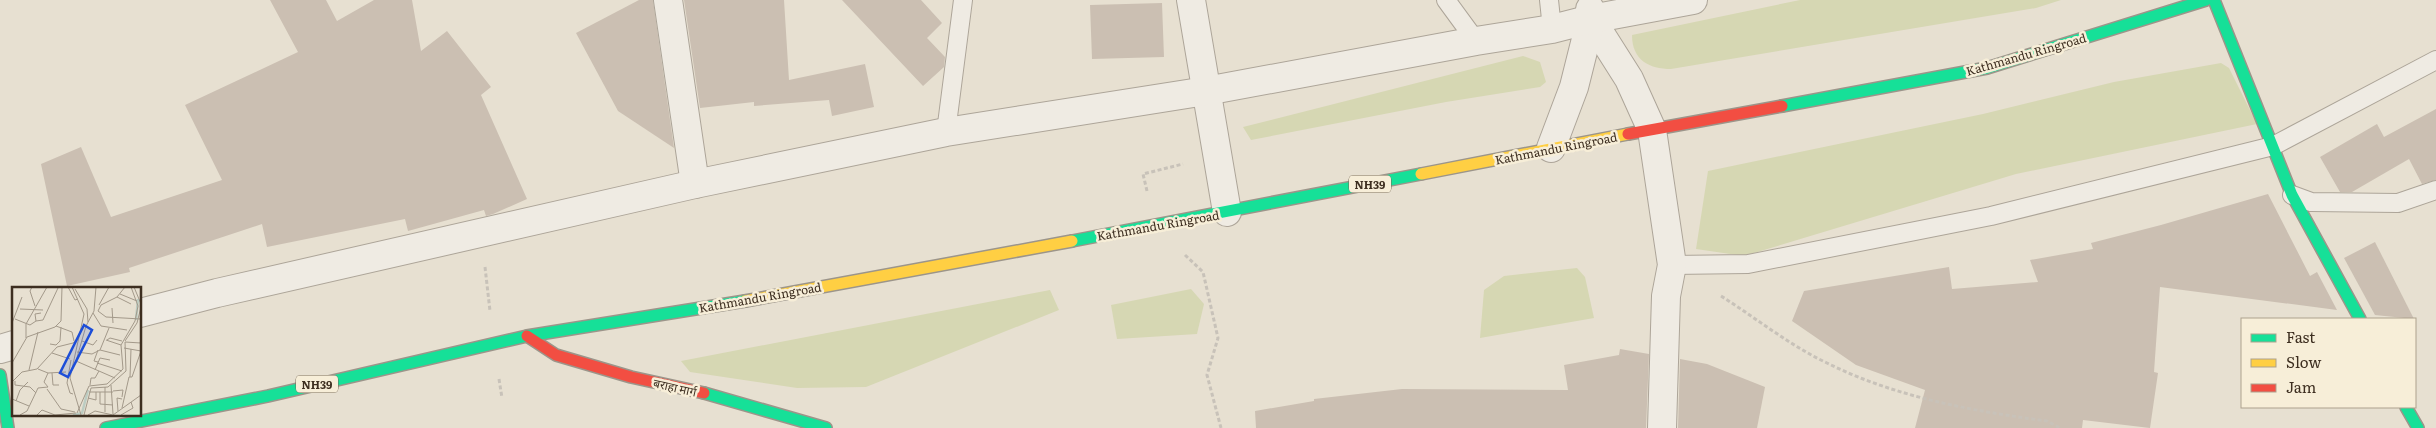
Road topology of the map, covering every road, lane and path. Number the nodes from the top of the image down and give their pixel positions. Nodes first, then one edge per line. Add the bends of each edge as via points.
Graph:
1 (668, 0) edge
2 (963, 0) edge
3 (1191, 0) edge
4 (1446, 0) edge
5 (1549, 0) edge
6 (1693, 0) edge
7 (2206, 0) edge
8 (2214, 0) edge
9 (1590, 9) edge
10 (1552, 29) junction
11 (1476, 41) junction
12 (2436, 60) edge
13 (1206, 91) junction
14 (1652, 130) junction
15 (946, 132) junction
16 (2273, 146) junction
17 (1551, 148) junction
18 (695, 184) junction
19 (2436, 190) edge
20 (2292, 195) junction
21 (1227, 212) junction
22 (480, 233) junction
23 (1672, 265) junction
24 (1720, 295) dead end
25 (141, 313) edge
26 (2359, 318) edge
27 (528, 336) junction
28 (494, 344) junction
29 (0, 375) edge
30 (502, 398) dead end
31 (2407, 408) edge
32 (792, 423) edge
33 (8, 428) edge
34 (106, 428) edge
35 (826, 428) edge
36 (1662, 428) edge
37 (2060, 428) edge
38 (2418, 428) edge

1 - 18 street
2 - 15 lane
3 - 13 street
4 - 11 lane
5 - 10 lane
6 - 9 street
7 - 14 main road, Kathmandu Ringroad / NH39 via 1987,68
8 - 16 main road
9 - 10 street
9 - 14 street via 1629,79
9 - 17 street via 1574,87
10 - 11 street
11 - 13 street
12 - 16 lane
13 - 15 street
13 - 21 street
14 - 17 main road, Kathmandu Ringroad / NH39
14 - 23 street
15 - 18 street
16 - 20 main road
16 - 23 lane via 1991,216 1748,264
17 - 21 main road, Kathmandu Ringroad / NH39
18 - 22 street
19 - 20 lane via 2398,203 2311,202
20 - 26 main road
21 - 27 main road, Kathmandu Ringroad / NH39 via 732,303
22 - 25 street
22 - 28 path
23 - 36 street via 1666,296
24 - 37 path via 1827,364 1895,390 1960,407 2047,421
27 - 28 main road, Kathmandu Ringroad / NH39
27 - 32 main road, बराहा मार्ग via 556,355 630,377 728,398
28 - 30 path
28 - 34 main road, Kathmandu Ringroad / NH39 via 268,396
29 - 33 main road
31 - 38 main road
32 - 35 main road, बराहा मार्ग

